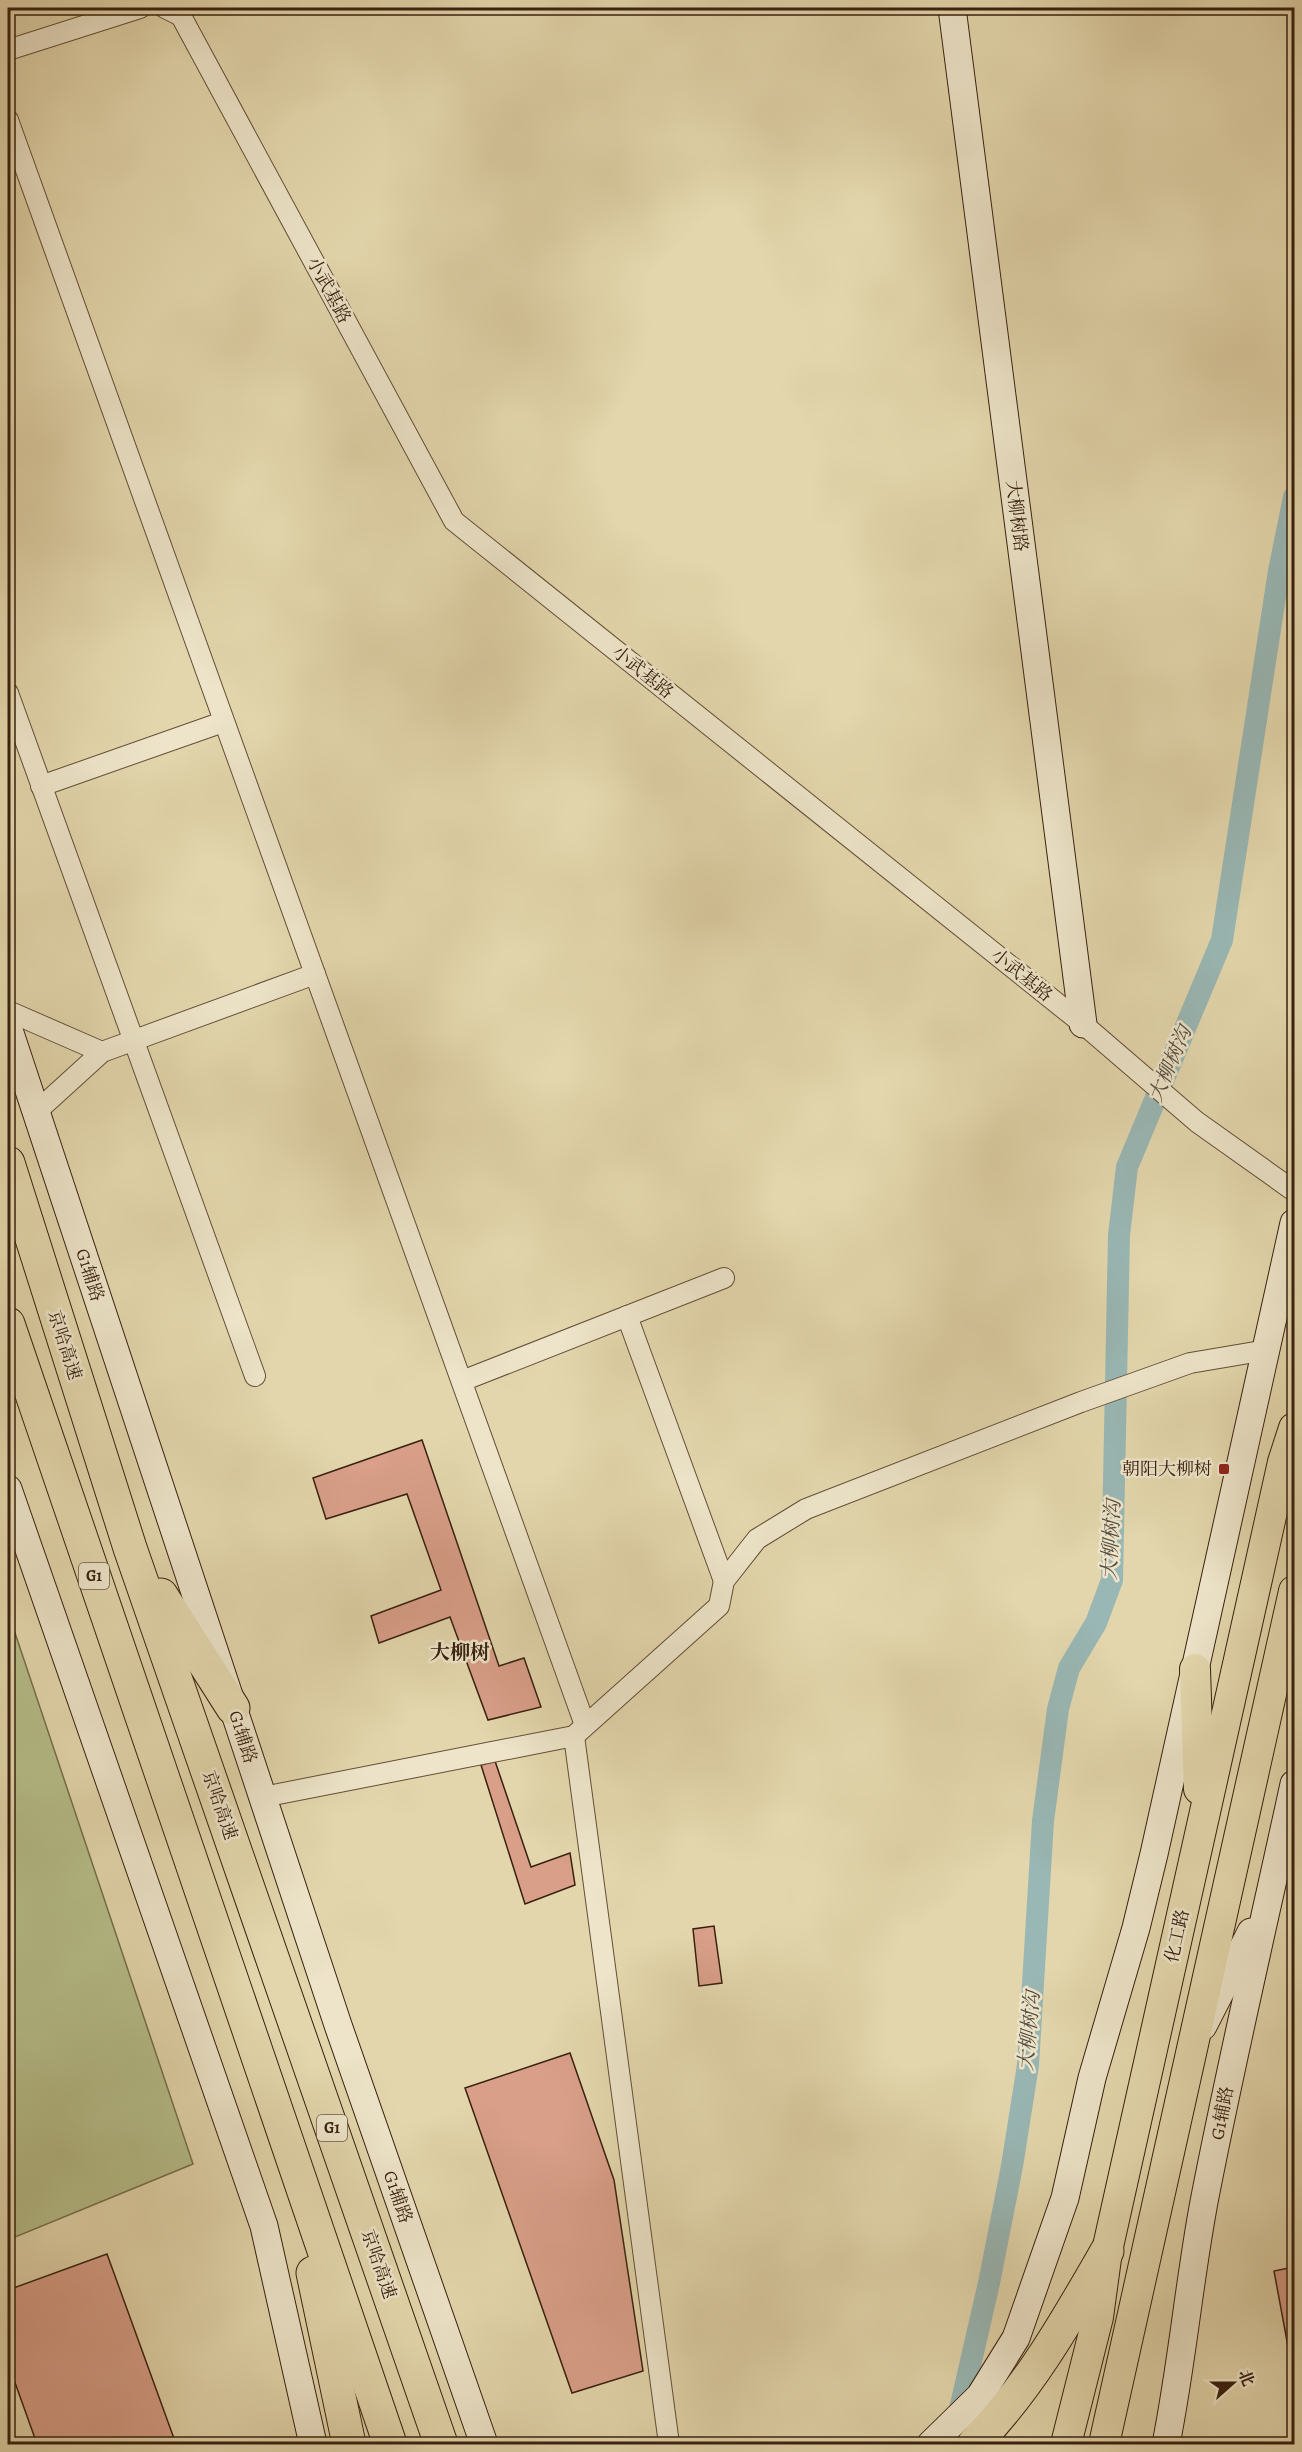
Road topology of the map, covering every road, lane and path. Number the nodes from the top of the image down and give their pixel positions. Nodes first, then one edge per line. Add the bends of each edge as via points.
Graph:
1 (140, 8) edge
2 (165, 8) edge
3 (952, 8) edge
4 (93, 15) edge
5 (8, 50) edge
6 (8, 120) edge
7 (8, 693) edge
8 (223, 722) junction
9 (41, 786) junction
10 (315, 974) junction
11 (8, 1011) edge
12 (1083, 1024) junction
13 (8, 1027) edge
14 (133, 1040) junction
15 (102, 1052) junction
16 (36, 1112) junction
17 (8, 1163) edge
18 (1294, 1191) edge
19 (1294, 1223) edge
20 (724, 1278) dead end
21 (627, 1316) junction
22 (8, 1324) edge
23 (1267, 1350) junction
24 (255, 1376) dead end
25 (462, 1381) junction
26 (1294, 1428) edge
27 (8, 1490) edge
28 (130, 1548) junction
29 (723, 1581) junction
30 (1294, 1591) edge
31 (1195, 1669) junction
32 (233, 1708) junction
33 (580, 1730) junction
34 (1294, 1784) edge
35 (263, 1797) junction
36 (1200, 1833) junction
37 (1270, 1895) junction
38 (1194, 2043) junction
39 (285, 2136) junction
40 (1107, 2252) junction
41 (313, 2445) edge
42 (349, 2445) edge
43 (390, 2445) edge
44 (441, 2445) edge
45 (484, 2445) edge
46 (669, 2445) edge
47 (932, 2445) edge
48 (974, 2445) edge
49 (1066, 2445) edge
50 (1104, 2445) edge
51 (1166, 2445) edge

1 - 4 street
2 - 12 street, 小武基路 via 181,16 454,521
3 - 12 street, 大柳树路
4 - 5 street
6 - 8 street
7 - 9 street
8 - 9 street
8 - 10 street
9 - 14 street
10 - 14 street
10 - 25 street
11 - 15 street
12 - 18 street, 小武基路 via 1197,1122
13 - 16 street, G1辅路
14 - 15 street
14 - 24 street
15 - 16 street
16 - 32 street, G1辅路
17 - 28 highway, 京哈高速 / G1
19 - 23 street
20 - 21 street
21 - 25 street
21 - 29 street
22 - 39 highway, G1
23 - 29 street via 1190,1363 806,1509 757,1539
23 - 31 street
25 - 33 street
26 - 36 main road, 化工路 via 1283,1462
27 - 41 street via 264,2226
28 - 32 highway
28 - 44 highway, 京哈高速 / G1
29 - 33 street via 719,1606
30 - 38 main road
31 - 36 main road
31 - 47 street via 1136,1928 1092,2078 1065,2198 1016,2338 980,2396
32 - 35 street, G1辅路
33 - 35 street
33 - 46 street
34 - 37 street, G1辅路
35 - 45 street, G1辅路
36 - 40 main road, 化工路
37 - 38 street
37 - 51 street, G1辅路 via 1203,2205
38 - 50 main road
39 - 42 highway
39 - 43 highway, G1
40 - 48 highway via 1021,2390
40 - 49 main road, 化工路 via 1098,2317

